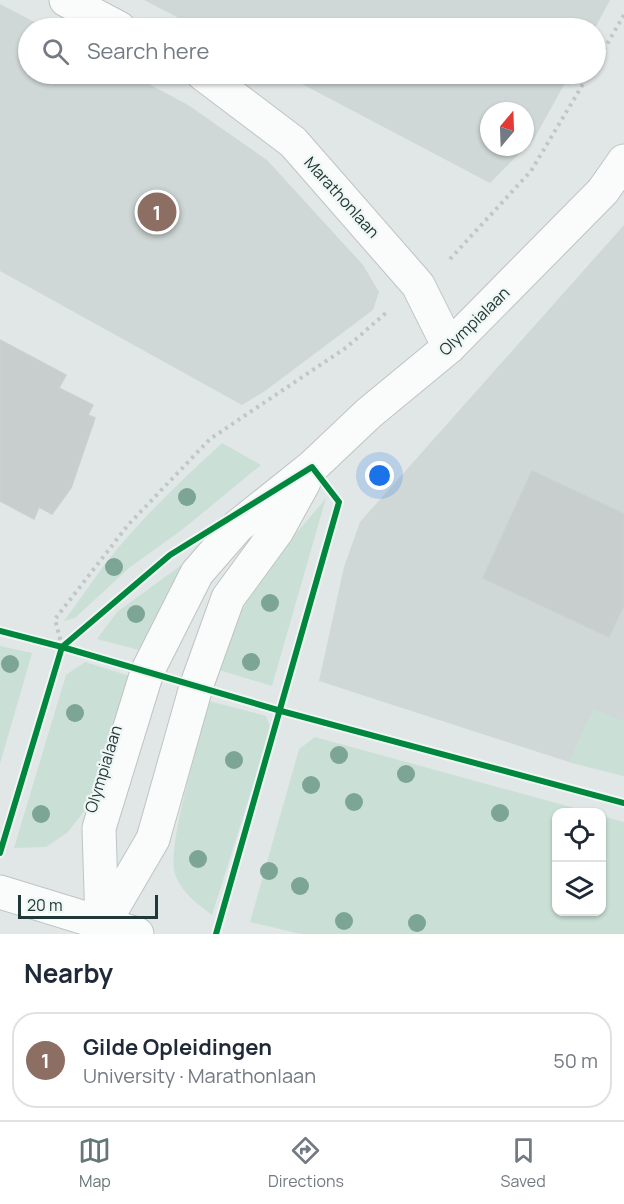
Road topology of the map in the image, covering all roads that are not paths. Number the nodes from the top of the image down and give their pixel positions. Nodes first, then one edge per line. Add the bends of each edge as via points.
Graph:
1 (66, 0) edge
2 (100, 18) edge
3 (216, 84) edge
4 (624, 162) edge
5 (449, 347) junction
6 (312, 467) junction
7 (0, 892) edge
8 (100, 929) edge
9 (137, 934) edge

1 - 2 street
3 - 5 street, Marathonlaan via 293,142 418,285
4 - 5 street, Olympialaan via 603,191
5 - 6 street, Olympialaan via 369,413
6 - 8 street, Olympialaan via 277,531 228,598 196,687 153,839
6 - 8 street, Olympialaan via 238,526 197,573 147,672 99,828
7 - 8 street
8 - 9 street

